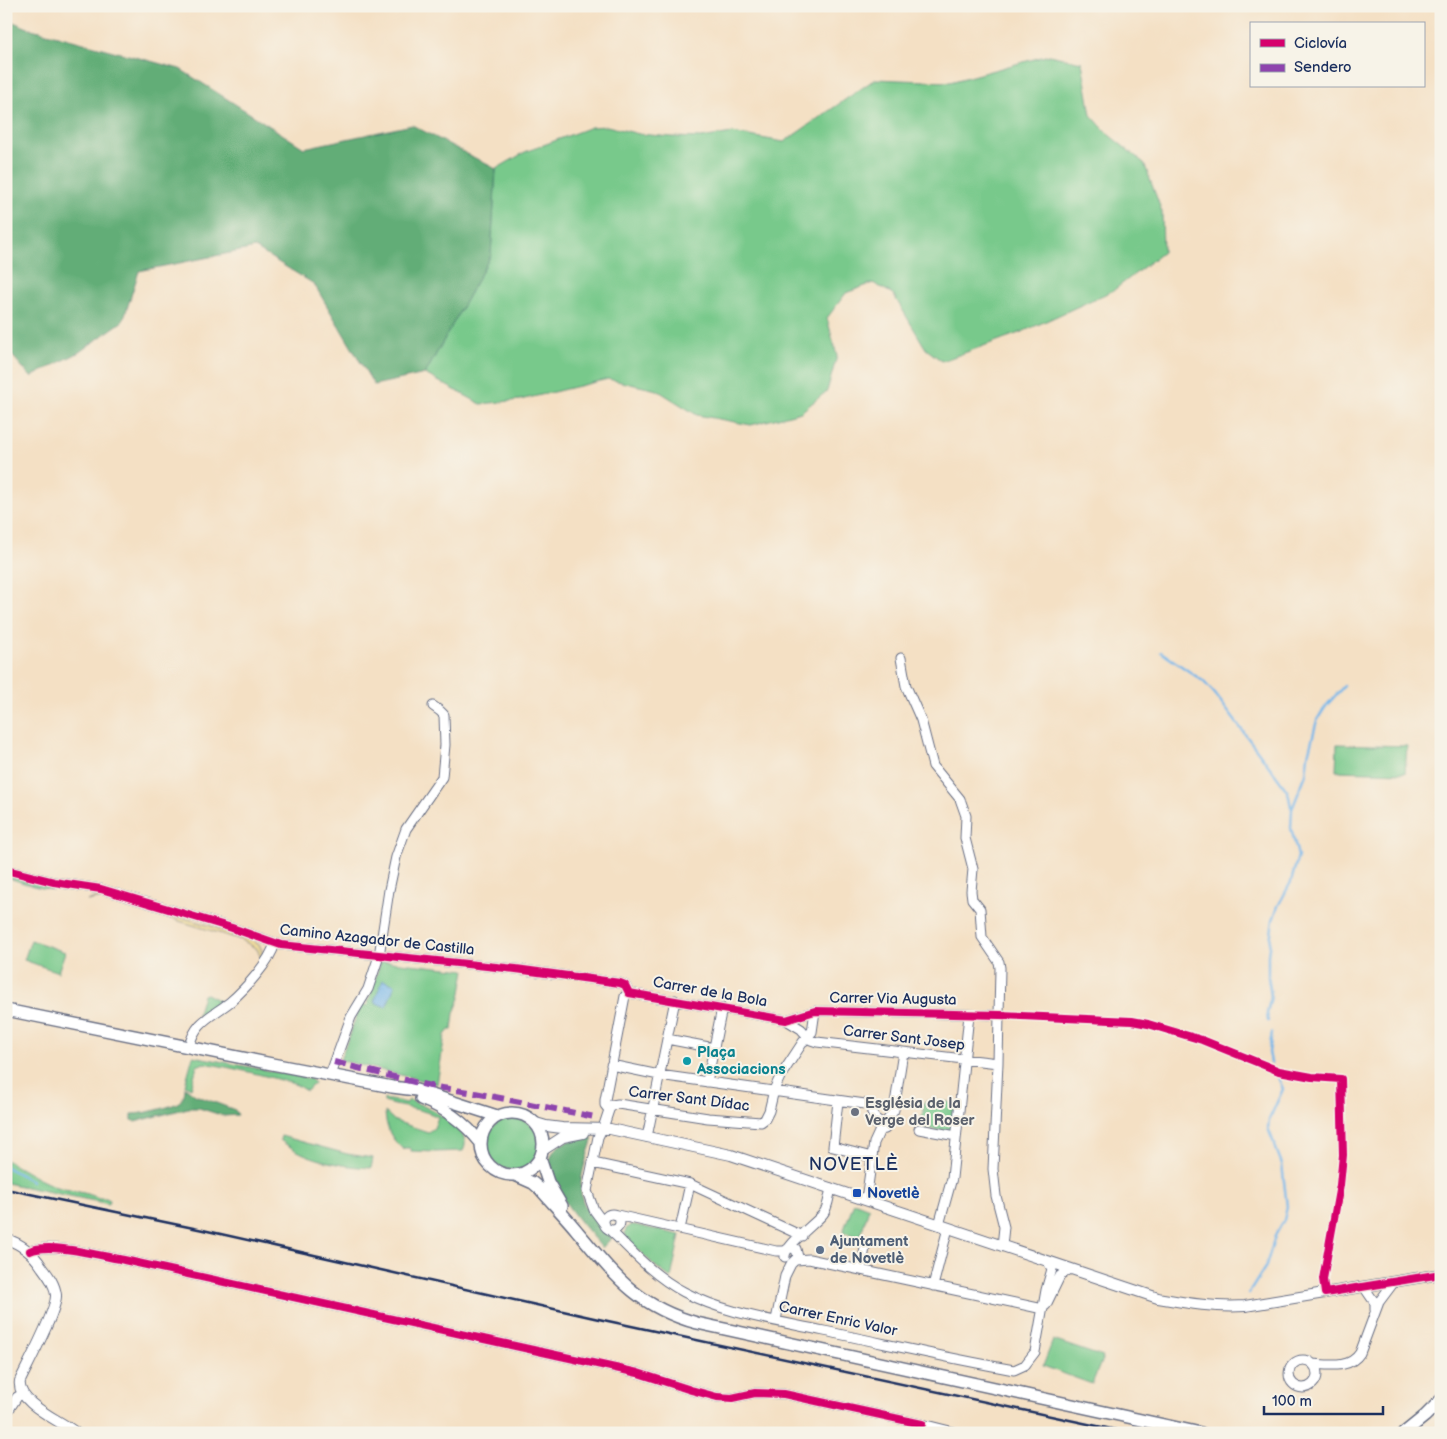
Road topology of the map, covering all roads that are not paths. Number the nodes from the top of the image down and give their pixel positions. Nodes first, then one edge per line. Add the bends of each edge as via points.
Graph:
1 (901, 658) dead end
2 (433, 706) dead end
3 (6, 870) edge
4 (275, 943) junction
5 (379, 956) junction
6 (628, 993) junction
7 (675, 1000) junction
8 (722, 1008) junction
9 (6, 1010) edge
10 (816, 1011) junction
11 (806, 1014) junction
12 (968, 1015) junction
13 (1000, 1015) junction
14 (786, 1020) junction
15 (806, 1035) junction
16 (667, 1039) junction
17 (189, 1047) junction
18 (714, 1048) junction
19 (903, 1052) junction
20 (964, 1059) junction
21 (998, 1063) junction
22 (611, 1065) junction
23 (330, 1075) junction
24 (659, 1075) junction
25 (707, 1082) junction
26 (392, 1087) junction
27 (774, 1092) junction
28 (838, 1101) junction
29 (609, 1110) junction
30 (653, 1110) junction
31 (497, 1116) junction
32 (536, 1123) junction
33 (881, 1126) junction
34 (919, 1129) dead end
35 (599, 1130) junction
36 (956, 1136) junction
37 (647, 1137) junction
38 (481, 1143) junction
39 (542, 1154) junction
40 (872, 1157) junction
41 (593, 1163) junction
42 (515, 1175) junction
43 (690, 1184) junction
44 (831, 1188) junction
45 (866, 1200) junction
46 (590, 1201) junction
47 (615, 1215) junction
48 (637, 1220) junction
49 (619, 1225) junction
50 (943, 1226) junction
51 (607, 1227) junction
52 (576, 1229) junction
53 (680, 1229) junction
54 (802, 1236) junction
55 (6, 1239) edge
56 (1002, 1246) junction
57 (865, 1248) dead end
58 (30, 1251) junction
59 (791, 1255) junction
60 (1048, 1262) junction
61 (1070, 1269) junction
62 (861, 1270) junction
63 (1441, 1274) edge
64 (1418, 1278) junction
65 (1441, 1279) edge
66 (1389, 1283) junction
67 (933, 1286) junction
68 (1364, 1287) junction
69 (1373, 1300) junction
70 (1043, 1309) junction
71 (1375, 1311) junction
72 (776, 1320) junction
73 (1313, 1364) junction
74 (1331, 1366) junction
75 (1317, 1377) junction
76 (22, 1394) junction
77 (1441, 1400) edge
78 (6, 1414) edge
79 (921, 1428) edge
80 (76, 1433) edge
81 (958, 1433) edge
82 (1201, 1433) edge
83 (1404, 1433) edge

1 - 13 street via 906,686 921,720 933,766 960,799 966,816 965,838 973,869 972,899 980,909 982,937 999,962 1001,972
2 - 5 street via 444,715 442,777 406,829 396,857
3 - 4 street, Camino Azagador de Castilla via 101,889
4 - 5 street, Camino Azagador de Castilla
4 - 17 street via 268,958 238,994 196,1028
5 - 6 street, Camino Azagador de Castilla via 620,983 625,985
5 - 23 street via 368,989 351,1017
6 - 7 street, Carrer de la Bola
6 - 22 street
7 - 8 street, Carrer de la Bola
7 - 16 street
8 - 14 street, Carrer de la Bola
8 - 18 street
9 - 17 main road
10 - 11 street, Carrer Via Augusta
10 - 12 street, Carrer Via Augusta
10 - 15 street via 813,1030
11 - 14 street, Carrer Via Augusta
11 - 15 street
12 - 13 street, Carrer Via Augusta
12 - 20 street
13 - 21 street
14 - 15 street, Carrer de la Bola
15 - 19 street, Carrer Sant Josep via 817,1042
15 - 27 street, Carrer Sant Dídac
16 - 18 street
16 - 24 street
17 - 23 main road
18 - 25 street
19 - 20 street, Carrer Sant Josep
19 - 33 street via 894,1110
20 - 21 street, Carrer Sant Josep
20 - 36 street
21 - 56 street via 993,1169 1004,1227
22 - 24 street
22 - 29 street via 605,1100
23 - 26 main road
24 - 25 street
24 - 30 street
25 - 27 street
26 - 31 main road via 416,1090
26 - 38 main road via 432,1103 462,1122
27 - 28 street
27 - 30 street, Carrer Sant Dídac via 769,1111 761,1122
28 - 33 street via 872,1105 872,1114
28 - 40 street via 833,1147
29 - 30 street, Carrer Sant Dídac via 615,1104
29 - 35 street
30 - 37 street
31 - 32 main road via 513,1112
31 - 38 main road via 488,1123
32 - 35 street
32 - 39 main road via 544,1141
33 - 40 street
34 - 36 street
35 - 37 street via 610,1129
35 - 39 street via 563,1137
35 - 41 street
36 - 50 street via 952,1182
37 - 44 street via 731,1155
38 - 42 main road via 485,1160 491,1167 506,1175
39 - 42 main road via 534,1166
39 - 52 main road via 548,1182
40 - 45 street
41 - 43 street
41 - 46 street via 588,1186
42 - 52 main road via 540,1189
43 - 53 street
43 - 54 street
44 - 45 street
44 - 54 street via 823,1214
45 - 50 street via 877,1207
46 - 47 street via 599,1209
46 - 51 street, Carrer Enric Valor
47 - 48 street
47 - 49 street
47 - 51 street via 606,1217
48 - 49 street
48 - 53 street
49 - 51 street via 615,1229
50 - 56 street
50 - 67 street
51 - 72 street, Carrer Enric Valor via 648,1267 682,1291 726,1308
52 - 82 main road via 610,1270 637,1295 684,1320
53 - 59 street
54 - 59 street
55 - 58 street
56 - 60 street
57 - 62 street
58 - 76 street via 48,1275 56,1296 20,1381
58 - 79 street via 38,1247 124,1260 628,1370 717,1397 784,1394
59 - 62 street
59 - 72 street via 784,1271
60 - 61 street
60 - 70 street, Carrer Enric Valor via 1052,1268
61 - 68 street via 1158,1298 1209,1306 1245,1306
61 - 70 street, Carrer Enric Valor via 1060,1276
62 - 67 street
63 - 64 street
64 - 65 street
64 - 66 street
66 - 68 street
66 - 69 street via 1378,1290
66 - 71 street
67 - 70 street
68 - 69 street
69 - 71 street
70 - 72 street, Carrer Enric Valor via 1035,1352 1025,1365 1014,1370
71 - 74 street via 1358,1356 1350,1362
73 - 74 street
73 - 75 street
73 - 75 street via 1304,1360 1295,1363 1290,1370 1290,1379 1303,1388 1312,1385
74 - 75 street
76 - 78 street
76 - 80 street
77 - 83 main road
79 - 81 street

